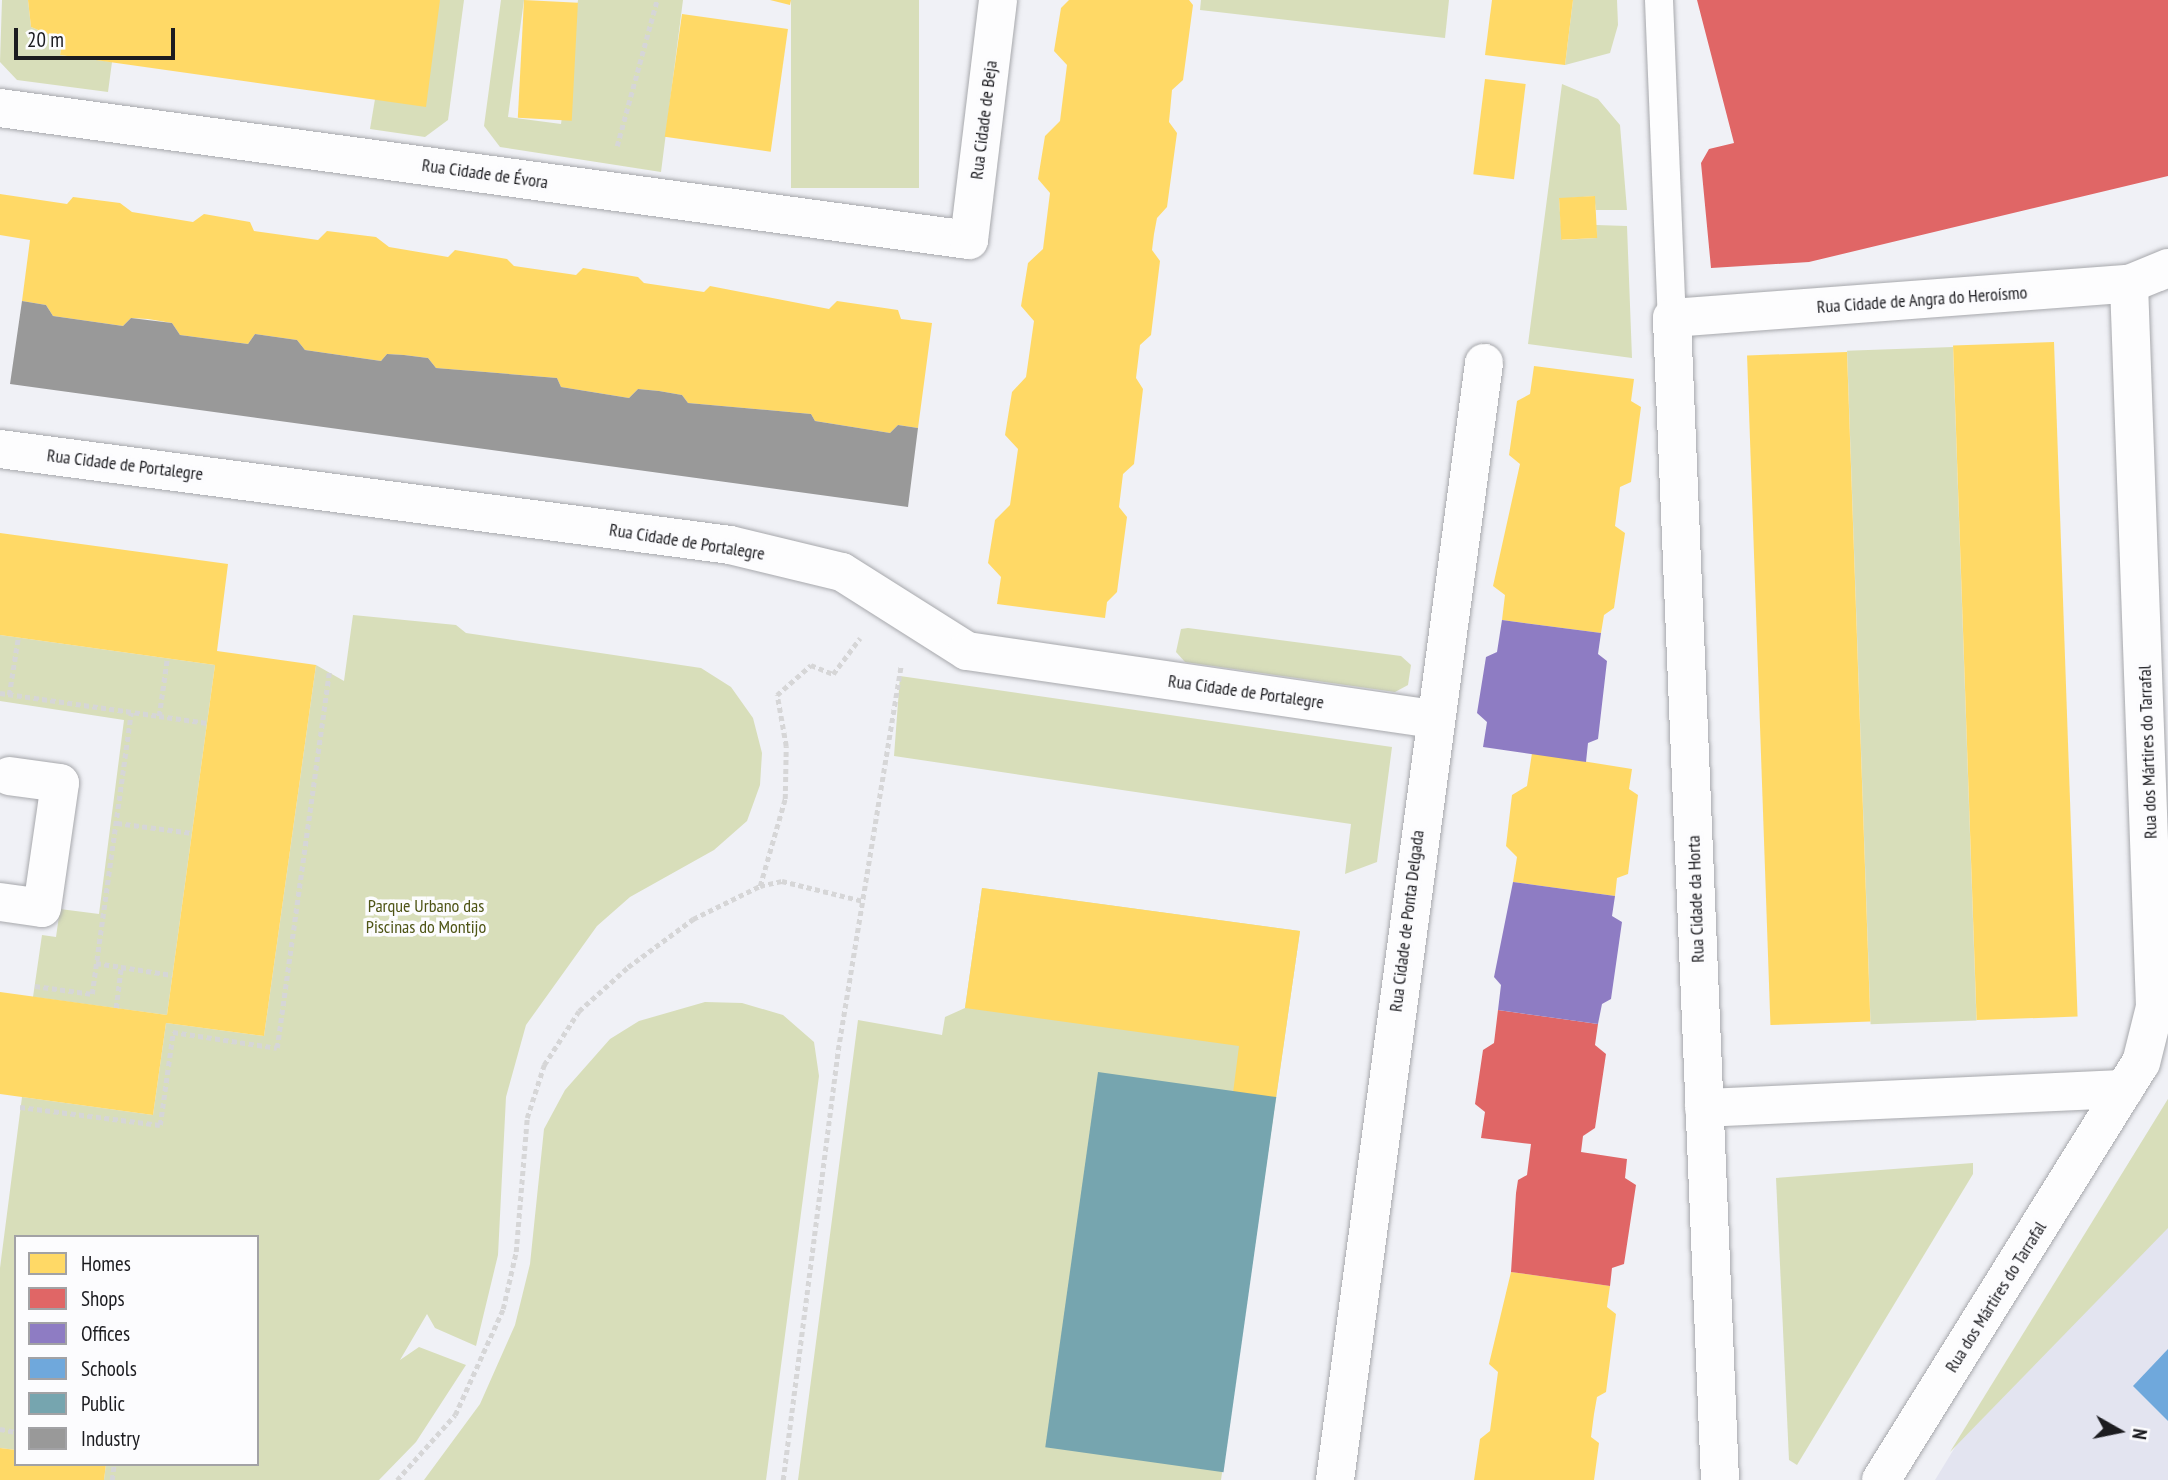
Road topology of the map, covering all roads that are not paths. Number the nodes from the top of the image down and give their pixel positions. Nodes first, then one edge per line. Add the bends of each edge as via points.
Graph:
1 (998, 0) edge
2 (1659, 0) edge
3 (0, 108) edge
4 (969, 240) joint
5 (2168, 268) edge
6 (2129, 284) junction
7 (1672, 318) junction
8 (1484, 362) dead end
9 (0, 449) edge
10 (1433, 719) junction
11 (2157, 721) edge
12 (9, 776) dead end
13 (0, 902) edge
14 (2125, 1089) junction
15 (1704, 1108) junction
16 (1335, 1480) edge
17 (1720, 1480) edge
18 (1881, 1480) edge

1 - 4 street, Rua Cidade de Beja
2 - 7 lane
3 - 4 street, Rua Cidade de Évora
5 - 6 street, Rua Cidade de Angra do Heroísmo
6 - 7 street, Rua Cidade de Angra do Heroísmo
6 - 11 street, Rua dos Mártires do Tarrafal
7 - 15 street, Rua Cidade da Horta
8 - 10 street, Rua Cidade de Ponta Delgada
9 - 10 street, Rua Cidade de Portalegre via 730,545 842,572 967,651
10 - 16 street, Rua Cidade de Ponta Delgada
11 - 14 street, Rua dos Mártires do Tarrafal via 2155,1007 2141,1063
12 - 13 street via 61,783 43,908
14 - 15 street
14 - 18 street, Rua dos Mártires do Tarrafal
15 - 17 street, Rua Cidade da Horta

